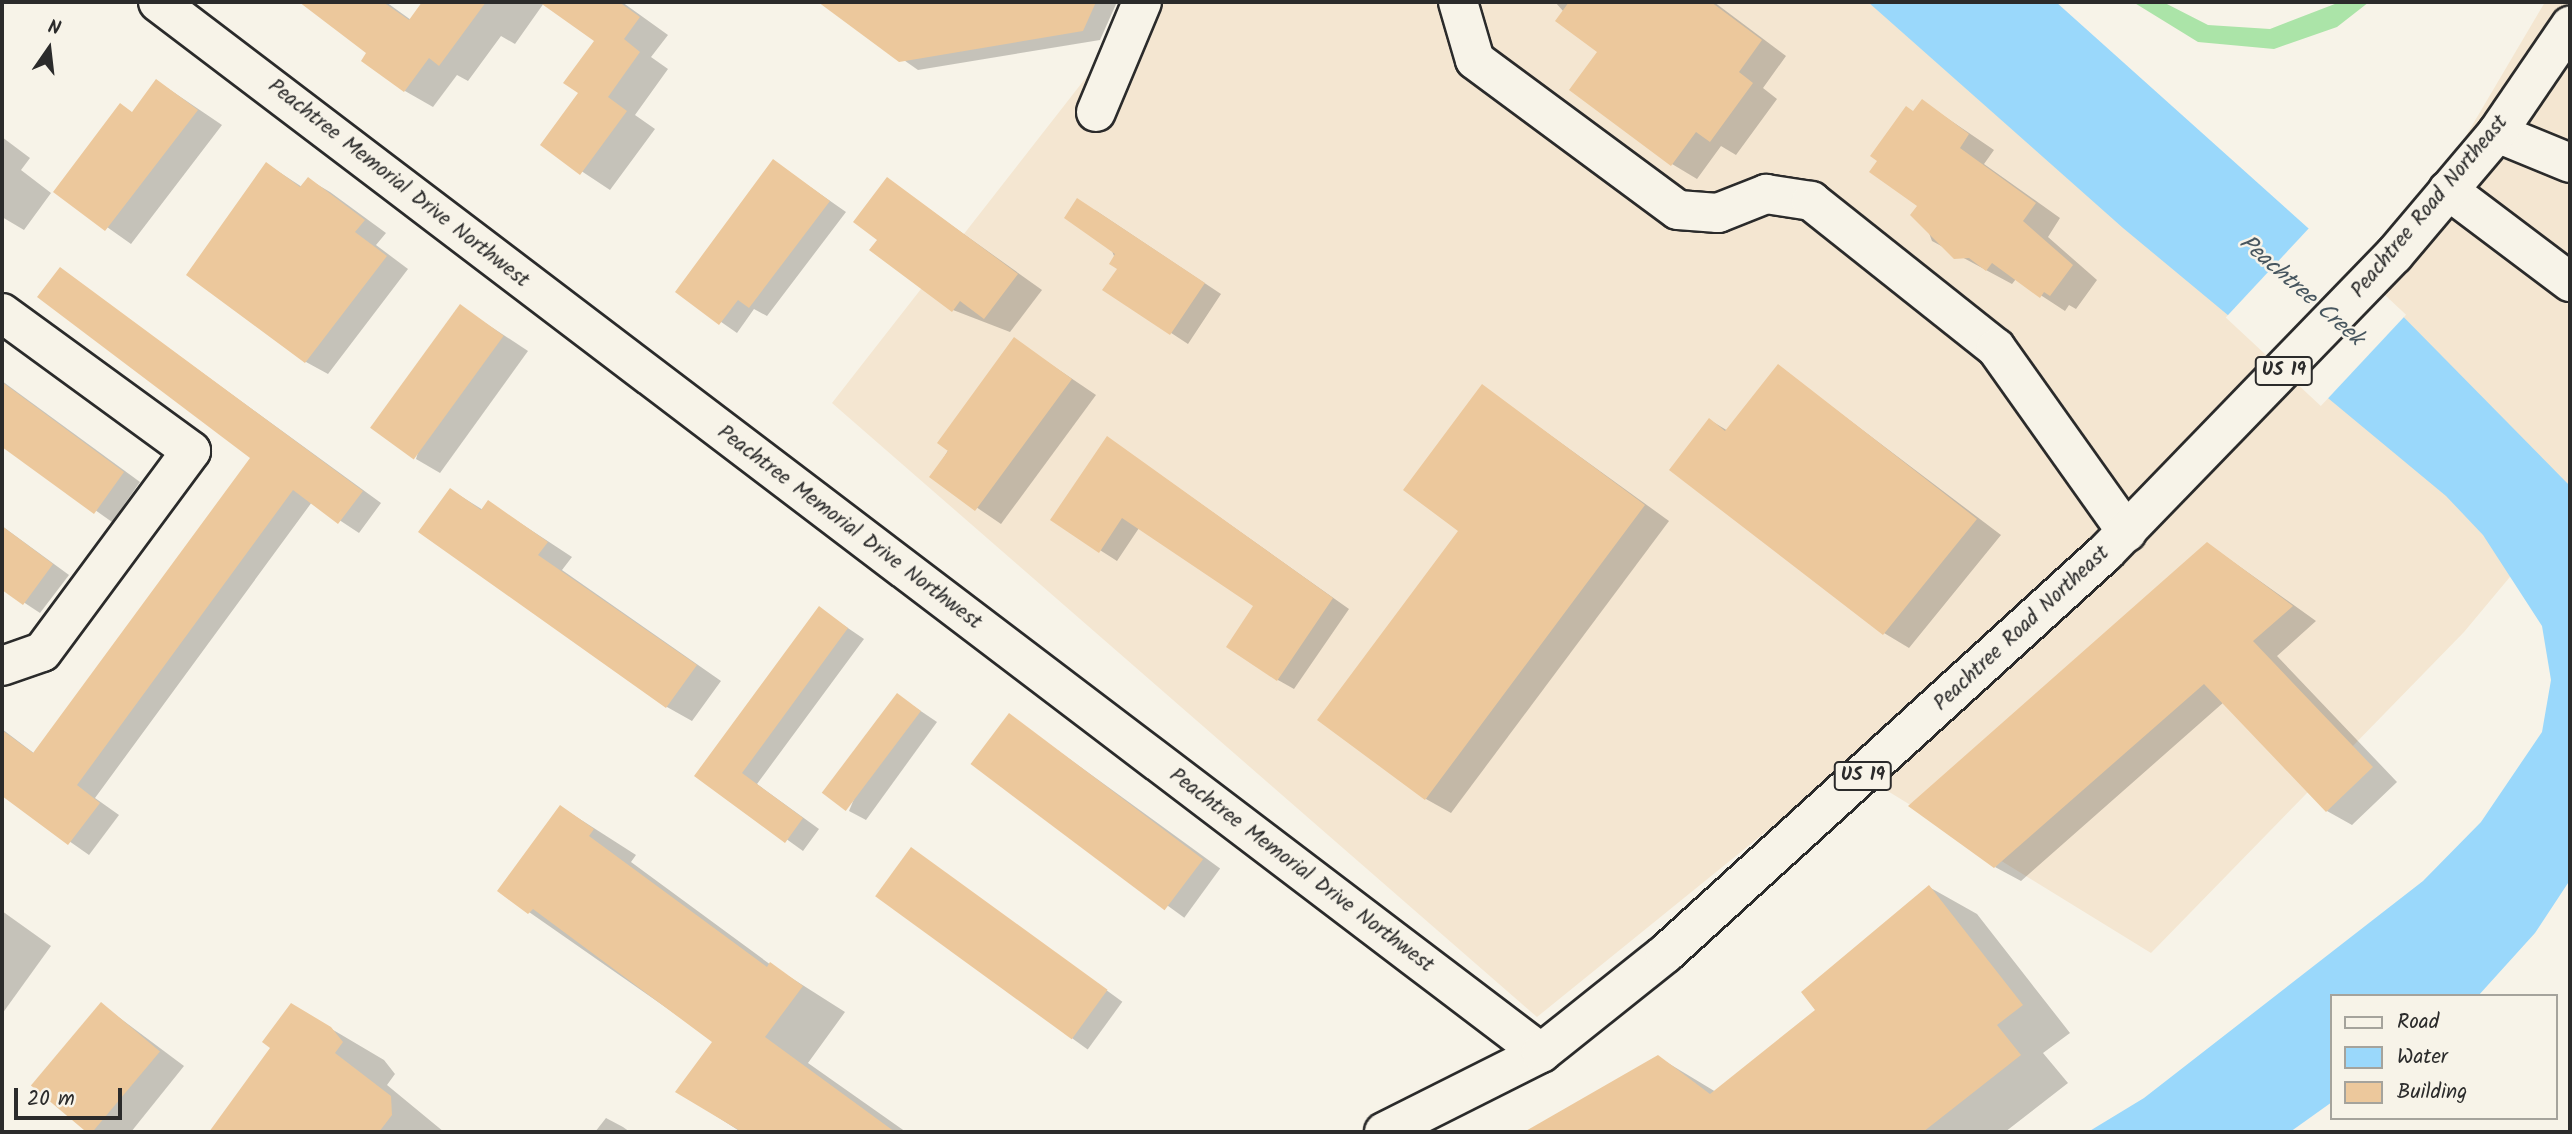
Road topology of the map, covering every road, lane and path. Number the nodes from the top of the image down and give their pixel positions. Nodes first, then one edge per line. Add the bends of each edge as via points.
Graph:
1 (158, 2) edge
2 (1142, 2) edge
3 (1458, 2) edge
4 (2570, 26) edge
5 (1096, 112) dead end
6 (2497, 133) junction
7 (2570, 163) edge
8 (2448, 190) junction
9 (2570, 282) edge
10 (2, 313) edge
11 (2127, 532) junction
12 (2, 666) edge
13 (1541, 1053) junction
14 (1384, 1132) edge

1 - 13 main road, Peachtree Memorial Drive Northwest
2 - 5 main road
3 - 11 main road via 1475,60 1678,210 1718,213 1766,194 1811,201 1822,209 1996,348
4 - 6 main road, Peachtree Road Northeast / US 19
6 - 7 main road
6 - 8 main road, Peachtree Road Northeast / US 19
8 - 9 main road
8 - 11 main road, Peachtree Road Northeast / US 19 via 2394,255
10 - 12 main road via 191,451 42,652
11 - 13 main road, Peachtree Road Northeast / US 19 via 1665,954
13 - 14 main road, Peachtree Road Northeast / US 19

